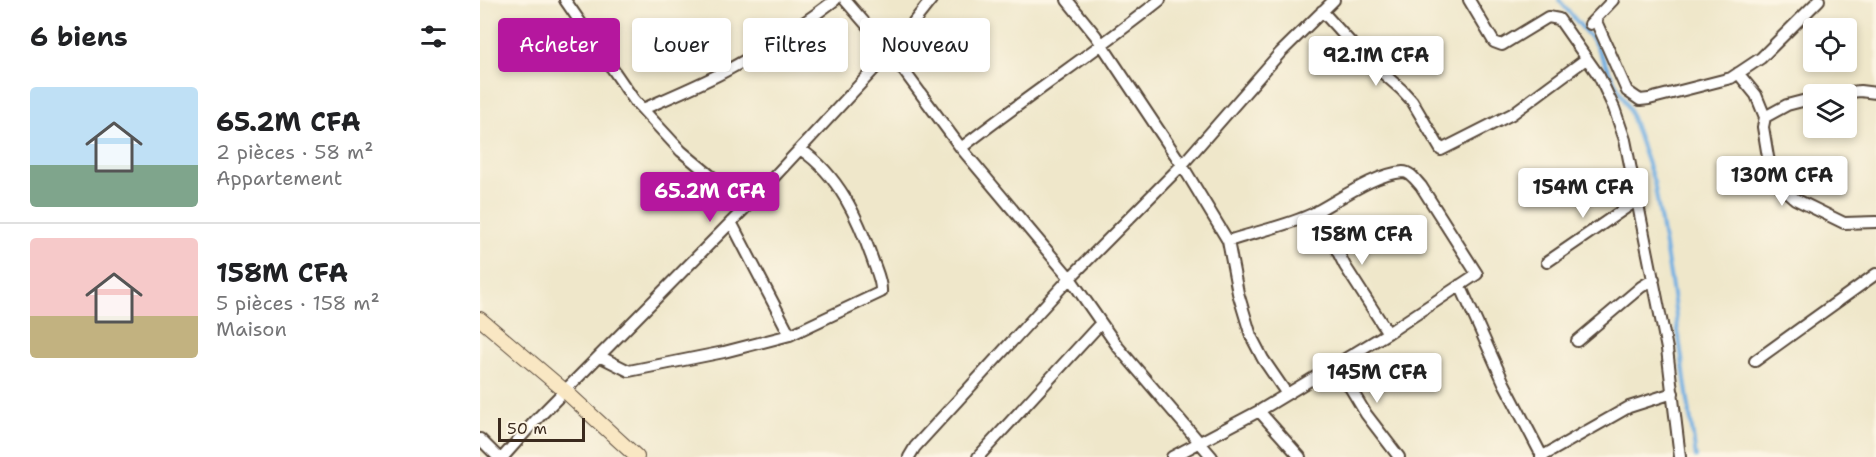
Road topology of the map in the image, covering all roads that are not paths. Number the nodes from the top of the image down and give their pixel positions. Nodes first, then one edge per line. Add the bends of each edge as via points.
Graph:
1 (565, 0) edge
2 (835, 0) edge
3 (844, 0) edge
4 (932, 0) edge
5 (1067, 0) edge
6 (1160, 0) edge
7 (1334, 0) edge
8 (1469, 0) edge
9 (1613, 0) edge
10 (1819, 0) edge
11 (1322, 11) junction
12 (860, 18) edge
13 (917, 18) edge
14 (1102, 45) junction
15 (1586, 59) junction
16 (871, 72) edge
17 (905, 72) edge
18 (1738, 73) junction
19 (1857, 91) edge
20 (1876, 93) edge
21 (1803, 101) edge
22 (643, 110) junction
23 (1765, 117) junction
24 (961, 148) junction
25 (800, 149) junction
26 (1182, 165) junction
27 (1636, 201) junction
28 (747, 206) junction
29 (1317, 211) junction
30 (731, 222) junction
31 (1876, 222) edge
32 (1228, 241) junction
33 (1547, 262) dead end
34 (1876, 274) edge
35 (1070, 278) junction
36 (1654, 279) junction
37 (1460, 285) junction
38 (480, 319) edge
39 (1101, 323) junction
40 (1388, 333) junction
41 (790, 334) junction
42 (1577, 341) dead end
43 (599, 356) junction
44 (1755, 361) dead end
45 (1336, 364) junction
46 (565, 391) junction
47 (1673, 393) junction
48 (1287, 394) junction
49 (1259, 411) junction
50 (480, 439) edge
51 (1201, 442) junction
52 (498, 457) edge
53 (503, 457) edge
54 (637, 457) edge
55 (909, 457) edge
56 (978, 457) edge
57 (1172, 457) edge
58 (1212, 457) edge
59 (1300, 457) edge
60 (1399, 457) edge
61 (1541, 457) edge
62 (1680, 457) edge

1 - 22 street
2 - 22 street via 799,27 718,75
3 - 12 street
4 - 13 street
5 - 14 street
6 - 14 street
7 - 11 street
8 - 15 street via 1497,44 1502,45 1553,17 1559,19
9 - 18 street via 1592,22 1627,90 1640,100 1720,82
10 - 18 street via 1761,58
11 - 15 street via 1412,101 1441,150 1512,114
11 - 26 street
14 - 24 street
14 - 26 street
15 - 27 street via 1614,108 1625,140
16 - 25 street
17 - 24 street
18 - 23 street via 1756,95
19 - 20 street
21 - 23 street
22 - 28 street via 681,151
23 - 31 street via 1768,157 1781,187 1795,199 1844,223
24 - 35 street
25 - 28 street
25 - 41 street via 824,169 844,196 865,239 882,289
26 - 32 street
26 - 35 street
27 - 33 street
27 - 36 street
28 - 30 street
29 - 32 street
29 - 37 street via 1364,185 1408,173 1477,274
29 - 40 street via 1345,266
30 - 41 street
30 - 43 street
32 - 48 street via 1251,336
34 - 44 street
35 - 39 street
35 - 55 street
36 - 42 street
36 - 47 street
37 - 40 street
37 - 61 street
38 - 46 street
39 - 51 street via 1118,348
39 - 56 street
40 - 45 street
41 - 43 street via 628,371
43 - 46 street
45 - 48 street
45 - 60 street via 1366,414
46 - 53 street
46 - 54 street
47 - 61 street via 1629,407
47 - 62 street
48 - 49 street
49 - 51 street
49 - 59 street
50 - 52 street
51 - 57 street
51 - 58 street

